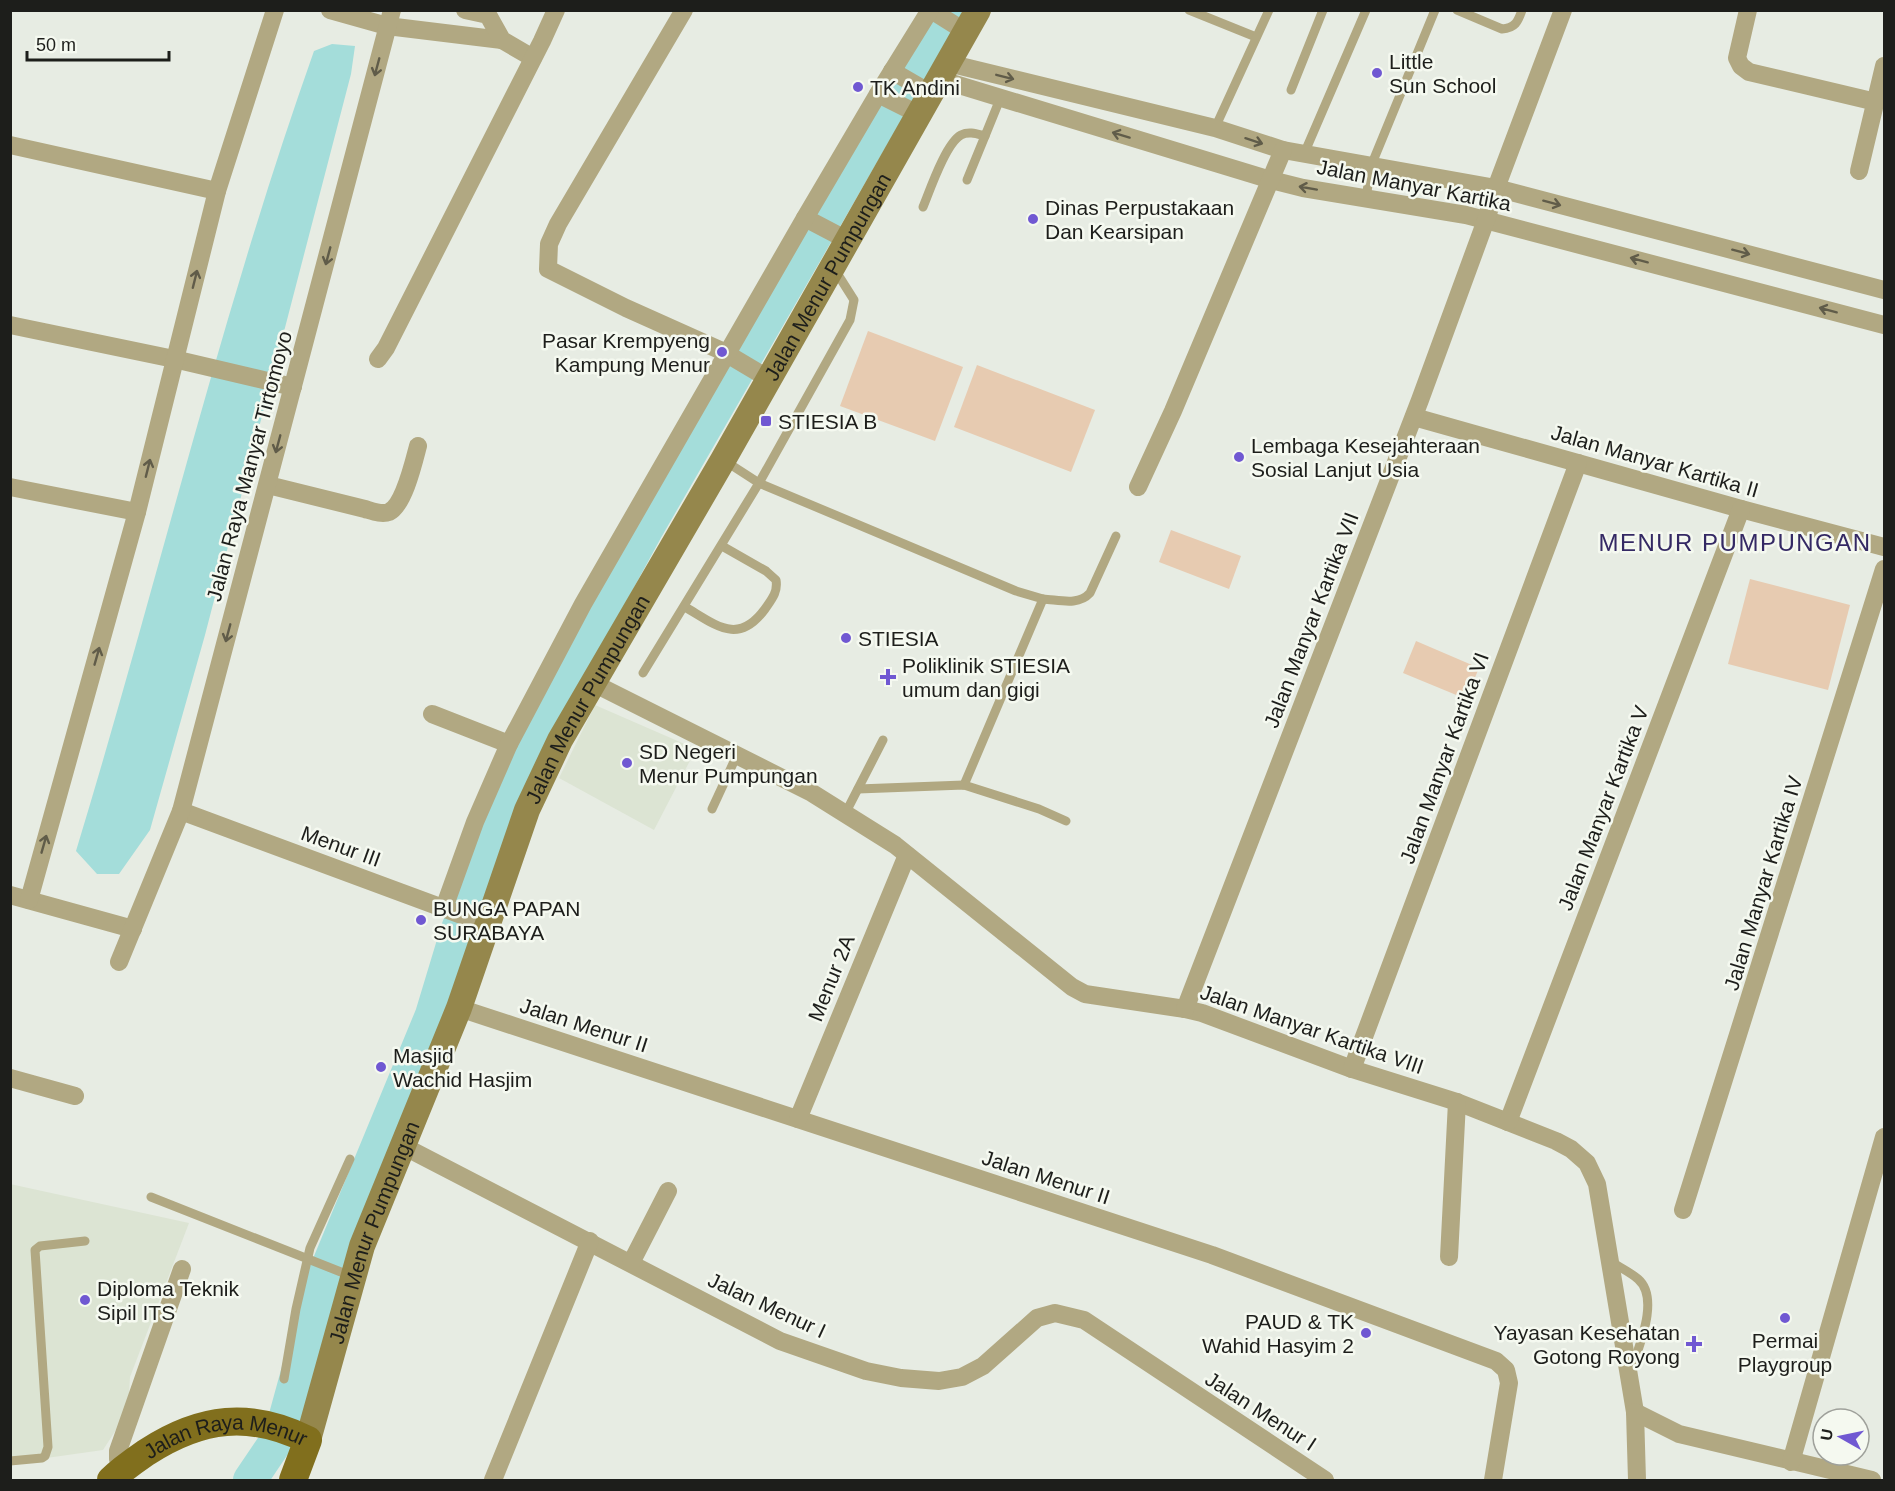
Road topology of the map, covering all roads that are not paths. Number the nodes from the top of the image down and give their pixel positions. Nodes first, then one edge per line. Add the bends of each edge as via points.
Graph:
1 (274, 10) edge
2 (330, 10) edge
3 (465, 10) edge
4 (556, 10) edge
5 (684, 10) edge
6 (1189, 10) edge
7 (1269, 10) edge
8 (1323, 10) edge
9 (1366, 10) edge
10 (1435, 10) edge
11 (1457, 10) edge
12 (1522, 10) edge
13 (1563, 10) edge
14 (1748, 10) edge
15 (932, 11) edge
16 (490, 13) edge
17 (390, 18) edge
18 (965, 22) edge
19 (1256, 36) junction
20 (481, 39) junction
21 (502, 40) junction
22 (528, 56) junction
23 (1884, 66) edge
24 (911, 88) junction
25 (1291, 90) dead end
26 (1000, 99) junction
27 (1876, 102) junction
28 (1215, 128) junction
29 (985, 136) junction
30 (10, 145) edge
31 (1283, 150) junction
32 (1304, 154) junction
33 (1371, 166) junction
34 (1860, 171) dead end
35 (967, 180) dead end
36 (1271, 180) junction
37 (1496, 188) junction
38 (217, 191) junction
39 (1366, 198) junction
40 (923, 207) dead end
41 (1486, 220) junction
42 (823, 227) junction
43 (832, 266) junction
44 (1884, 290) edge
45 (10, 325) edge
46 (1884, 325) edge
47 (730, 355) junction
48 (174, 359) junction
49 (378, 359) dead end
50 (759, 372) junction
51 (293, 387) junction
52 (1414, 417) junction
53 (418, 446) dead end
54 (723, 460) junction
55 (1578, 463) junction
56 (759, 483) junction
57 (268, 484) junction
58 (1138, 487) dead end
59 (10, 488) edge
60 (1741, 509) junction
61 (137, 512) junction
62 (1116, 536) dead end
63 (722, 546) junction
64 (1884, 547) edge
65 (1884, 569) edge
66 (1043, 599) junction
67 (685, 607) junction
68 (643, 673) dead end
69 (593, 683) junction
70 (432, 714) dead end
71 (883, 740) dead end
72 (509, 744) junction
73 (737, 755) junction
74 (964, 785) junction
75 (858, 789) junction
76 (712, 809) dead end
77 (181, 811) junction
78 (845, 814) junction
79 (1066, 821) dead end
80 (907, 855) junction
81 (10, 895) edge
82 (29, 900) junction
83 (462, 915) junction
84 (133, 929) junction
85 (118, 962) dead end
86 (459, 1008) junction
87 (1185, 1009) junction
88 (1352, 1069) junction
89 (10, 1078) edge
90 (75, 1096) dead end
91 (1457, 1102) junction
92 (798, 1119) junction
93 (1508, 1122) junction
94 (1884, 1137) edge
95 (403, 1146) junction
96 (350, 1159) dead end
97 (668, 1191) dead end
98 (151, 1197) dead end
99 (1683, 1210) dead end
100 (85, 1241) dead end
101 (590, 1241) junction
102 (1449, 1257) dead end
103 (308, 1258) junction
104 (1610, 1261) junction
105 (631, 1263) junction
106 (182, 1269) dead end
107 (346, 1273) junction
108 (1630, 1376) junction
109 (284, 1379) dead end
110 (1635, 1412) junction
111 (286, 1431) junction
112 (10, 1461) edge
113 (1791, 1462) junction
114 (117, 1475) edge
115 (292, 1480) edge
116 (493, 1480) edge
117 (1325, 1480) edge
118 (1493, 1480) edge
119 (1637, 1480) edge
120 (1872, 1480) edge

1 - 38 street
2 - 17 street via 360,18
3 - 16 street
4 - 22 street
5 - 47 street via 558,224 549,244 548,269
6 - 19 lane
7 - 19 lane
8 - 25 lane
9 - 32 lane
10 - 33 lane
11 - 12 lane via 1502,29 1517,23
13 - 37 street, Jalan Manyar Kartika VII
14 - 27 street via 1737,58 1749,72
15 - 18 street
15 - 24 street
16 - 20 street
16 - 21 street
17 - 20 street
17 -> 51 street, Jalan Raya Manyar Tirtomoyo
18 - 24 street, Jalan Menur Pumpungan
19 - 28 lane
20 - 21 street
21 - 22 street
22 - 49 street
23 - 27 street
24 - 26 street, Jalan Manyar Kartika
24 -> 28 street, Jalan Manyar Kartika
24 - 42 street, Jalan Menur Pumpungan
24 - 42 street
26 - 29 lane
36 -> 26 street, Jalan Manyar Kartika
27 - 34 street
28 -> 31 street, Jalan Manyar Kartika
29 - 35 lane
29 - 40 lane via 960,135 951,144
30 - 38 street
31 - 32 street, Jalan Manyar Kartika
31 - 36 street
32 - 33 street, Jalan Manyar Kartika
33 - 37 street, Jalan Manyar Kartika
33 - 39 lane
39 -> 36 street, Jalan Manyar Kartika
36 - 58 street
37 - 41 street, Jalan Manyar Kartika VII
37 -> 44 street, Jalan Manyar Kartika
48 -> 38 street
39 - 41 street, Jalan Manyar Kartika
46 -> 41 street, Jalan Manyar Kartika
41 - 52 street, Jalan Manyar Kartika VII
42 - 43 street, Jalan Menur Pumpungan
42 - 47 street
43 - 50 street, Jalan Menur Pumpungan
43 - 56 lane via 854,300 850,320
45 - 48 street
47 - 50 street
47 - 72 street via 583,604
48 - 51 street
61 -> 48 street
50 - 54 street, Jalan Menur Pumpungan
51 -> 57 street, Jalan Raya Manyar Tirtomoyo
52 - 55 street, Jalan Manyar Kartika II
52 - 87 street, Jalan Manyar Kartika VII
53 - 57 street via 407,483 390,512
54 - 56 lane
54 - 69 street, Jalan Menur Pumpungan
55 - 60 street, Jalan Manyar Kartika II
55 - 88 street, Jalan Manyar Kartika VI
56 - 63 lane
56 - 66 lane
57 -> 77 street, Jalan Raya Manyar Tirtomoyo
59 - 61 street
60 - 64 street, Jalan Manyar Kartika II
60 - 93 street, Jalan Manyar Kartika V
82 -> 61 street
62 - 66 lane via 1085,599
63 - 67 lane
63 - 67 lane via 776,580 772,600 760,617 746,628 736,630 723,629
65 - 99 street, Jalan Manyar Kartika IV
66 - 74 lane
67 - 68 lane
69 - 73 street, Jalan Manyar Kartika VIII
69 - 83 street, Jalan Menur Pumpungan via 527,810
70 - 72 street
71 - 75 lane
72 - 83 street via 475,822
73 - 76 lane
73 - 78 street, Jalan Manyar Kartika VIII
74 - 75 lane
74 - 79 lane
75 - 78 lane
77 - 83 street, Menur III
77 - 84 street, Jalan Raya Manyar Tirtomoyo
78 - 80 street, Jalan Manyar Kartika VIII
80 - 87 street, Jalan Manyar Kartika VIII via 1072,987 1085,994
80 - 92 street, Menur 2A
81 - 82 street
82 - 84 street
83 - 86 street, Jalan Menur Pumpungan
84 - 85 street, Jalan Raya Manyar Tirtomoyo
86 - 92 street, Jalan Menur II
86 - 95 street, Jalan Menur Pumpungan
87 - 88 street, Jalan Manyar Kartika VIII
88 - 91 street, Jalan Manyar Kartika VIII
89 - 90 street
91 - 93 street, Jalan Manyar Kartika VIII
91 - 102 street
92 - 118 street, Jalan Menur II via 1212,1255 1496,1361 1506,1370 1509,1383
93 - 104 street, Jalan Manyar Kartika VIII via 1571,1149 1587,1163 1597,1184
94 - 113 street
95 - 101 street, Jalan Menur I
95 - 107 street, Jalan Menur Pumpungan
96 - 103 lane
97 - 105 street
98 - 103 lane
100 - 112 lane via 40,1246 36,1250 48,1447 42,1458
101 - 105 street, Jalan Menur I
101 - 116 street
103 - 107 lane
103 - 109 lane
104 - 108 street, Jalan Manyar Kartika VIII
104 - 108 lane via 1640,1280 1646,1291 1646,1319
105 - 117 street, Jalan Menur I via 780,1341 866,1371 901,1378 939,1381 962,1377 983,1366 1037,1318 1055,1313 1084,1320
106 - 114 street via 118,1450
107 - 111 street, Jalan Menur Pumpungan
108 - 110 street, Jalan Manyar Kartika VIII
110 - 113 street via 1679,1434
110 - 119 street, Jalan Manyar Kartika VIII
111 - 114 main road, Jalan Raya Menur via 228,1421 197,1426 160,1444
111 - 115 main road, Jalan Raya Menur
113 - 120 street

